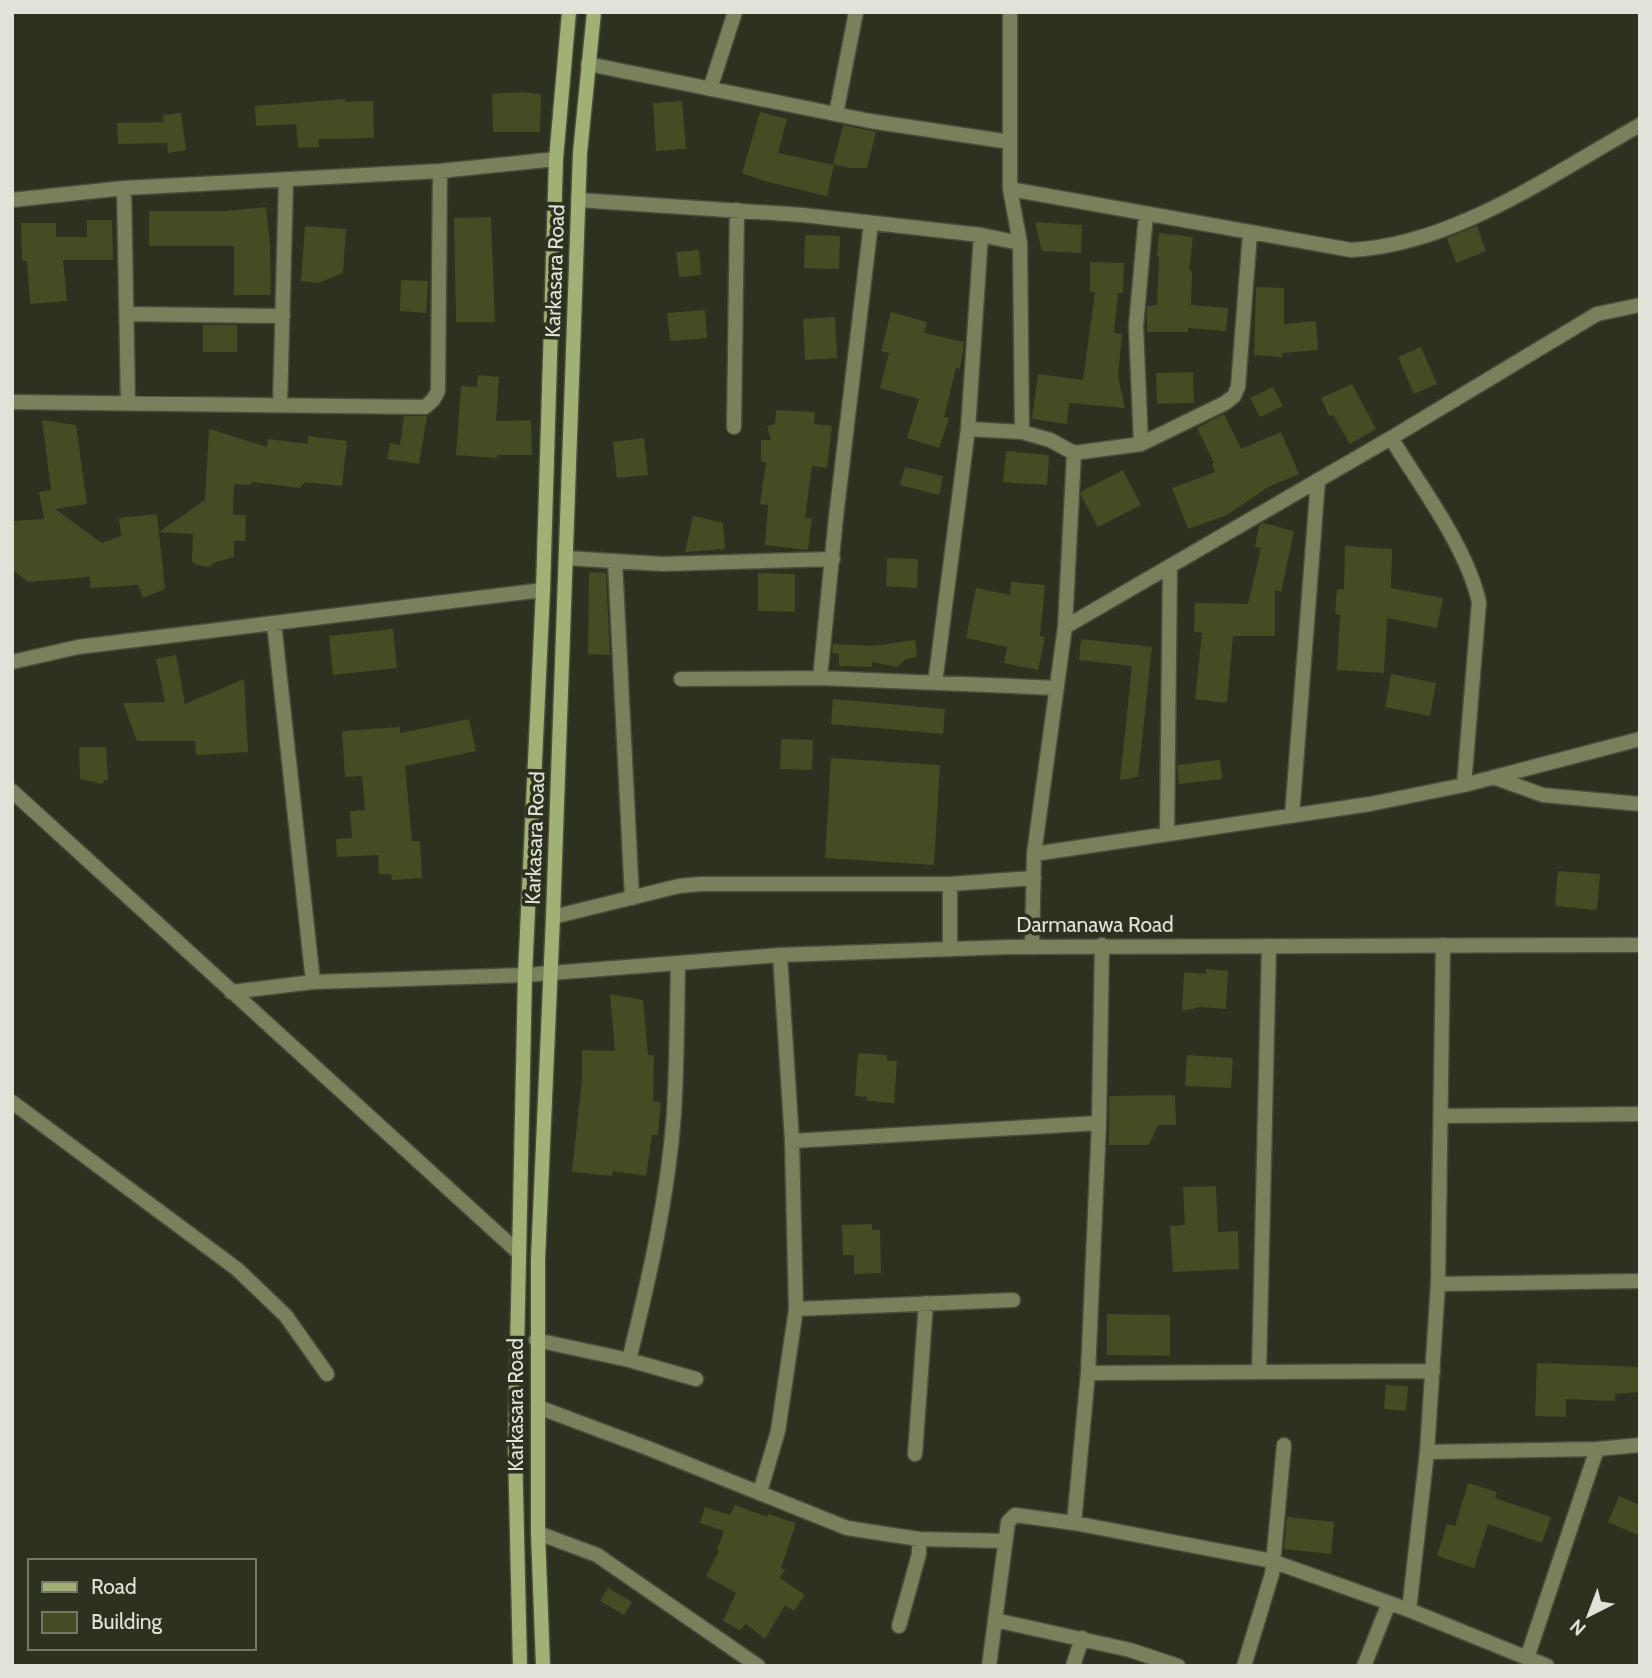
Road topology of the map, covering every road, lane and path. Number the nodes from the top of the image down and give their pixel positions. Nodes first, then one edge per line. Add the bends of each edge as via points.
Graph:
1 (569, 12) edge
2 (594, 12) edge
3 (735, 12) edge
4 (856, 12) edge
5 (1010, 12) edge
6 (588, 64) junction
7 (709, 89) junction
8 (836, 114) junction
9 (1640, 125) edge
10 (1010, 142) junction
11 (556, 159) junction
12 (440, 171) junction
13 (286, 181) junction
14 (124, 188) junction
15 (1010, 190) junction
16 (12, 200) edge
17 (578, 200) junction
18 (737, 210) junction
19 (1146, 214) junction
20 (871, 223) junction
21 (1250, 233) junction
22 (981, 234) junction
23 (1020, 243) junction
24 (554, 249) junction
25 (576, 249) junction
26 (1640, 305) edge
27 (127, 314) junction
28 (283, 316) junction
29 (12, 402) edge
30 (128, 403) junction
31 (280, 405) junction
32 (734, 427) dead end
33 (968, 429) junction
34 (1022, 432) junction
35 (1391, 438) junction
36 (1141, 444) junction
37 (1074, 453) junction
38 (1318, 480) junction
39 (566, 558) junction
40 (833, 559) junction
41 (615, 561) junction
42 (1170, 566) junction
43 (543, 590) junction
44 (274, 623) junction
45 (1065, 627) junction
46 (12, 662) edge
47 (821, 678) junction
48 (681, 680) dead end
49 (935, 683) junction
50 (1057, 688) junction
51 (1640, 739) edge
52 (1493, 777) junction
53 (1464, 785) junction
54 (12, 791) edge
55 (1640, 804) edge
56 (1292, 816) junction
57 (1167, 834) junction
58 (1034, 854) junction
59 (1034, 878) junction
60 (950, 884) junction
61 (632, 898) junction
62 (553, 917) junction
63 (1102, 945) junction
64 (1443, 945) junction
65 (1640, 945) edge
66 (1269, 946) junction
67 (1032, 947) junction
68 (950, 949) junction
69 (780, 955) junction
70 (678, 964) junction
71 (551, 974) junction
72 (525, 975) junction
73 (313, 982) junction
74 (231, 992) junction
75 (12, 1102) edge
76 (1640, 1114) edge
77 (1441, 1116) junction
78 (1099, 1123) junction
79 (792, 1141) junction
80 (518, 1252) junction
81 (1640, 1281) edge
82 (1438, 1284) junction
83 (1013, 1300) dead end
84 (926, 1303) junction
85 (796, 1309) junction
86 (536, 1340) junction
87 (629, 1360) junction
88 (1433, 1371) junction
89 (1259, 1372) junction
90 (1088, 1373) junction
91 (327, 1374) dead end
92 (696, 1379) dead end
93 (538, 1406) junction
94 (1640, 1444) edge
95 (1284, 1445) dead end
96 (1597, 1449) junction
97 (1427, 1452) junction
98 (915, 1454) dead end
99 (760, 1492) junction
100 (1074, 1523) junction
101 (538, 1533) junction
102 (919, 1539) junction
103 (1005, 1541) junction
104 (1272, 1561) junction
105 (1389, 1603) junction
106 (1409, 1610) junction
107 (995, 1620) junction
108 (899, 1626) dead end
109 (1082, 1638) junction
110 (1527, 1658) junction
111 (520, 1666) edge
112 (543, 1666) edge
113 (758, 1666) edge
114 (989, 1666) edge
115 (1073, 1666) edge
116 (1178, 1666) edge
117 (1244, 1666) edge
118 (1364, 1666) edge
119 (1547, 1666) edge

1 - 11 main road, Karkasara Road
2 - 6 main road, Karkasara Road
3 - 7 street
4 - 8 street
5 - 10 street
6 - 7 street
6 - 17 main road, Karkasara Road
7 - 8 street
8 - 10 street
9 - 21 street via 1487,211 1380,247 1351,250
10 - 15 street
11 - 12 street
11 - 24 main road, Karkasara Road
12 - 13 street
12 - 31 street via 438,391 433,400 425,407
13 - 14 street
13 - 28 street
14 - 16 street
14 - 27 street
15 - 19 street
15 - 23 street
17 - 18 street
17 - 25 main road, Karkasara Road
18 - 20 street
18 - 32 street
19 - 21 street
19 - 36 street via 1136,326
20 - 22 street
20 - 40 street
21 - 36 street via 1234,396
22 - 23 street
22 - 33 street
23 - 34 street
24 - 25 main road
24 - 43 main road, Karkasara Road
25 - 39 main road, Karkasara Road
26 - 35 street via 1597,314
27 - 28 street
27 - 30 street
28 - 31 street
29 - 30 street
30 - 31 street
33 - 34 street
33 - 49 street
34 - 37 street
35 - 38 street
35 - 53 street via 1459,550 1479,601
36 - 37 street
37 - 45 street
38 - 42 street
38 - 56 street
39 - 41 street
39 - 62 main road, Karkasara Road
40 - 41 street
40 - 47 street
41 - 61 street
42 - 45 street
42 - 57 street
43 - 44 street
43 - 72 main road, Karkasara Road
44 - 46 street via 78,647
44 - 73 street
45 - 50 street
47 - 48 street
47 - 49 street
49 - 50 street
50 - 58 street
51 - 52 street
52 - 53 street
52 - 55 street via 1543,795
53 - 56 street
54 - 74 street
56 - 57 street
57 - 58 street
58 - 59 street
59 - 60 street
59 - 67 street
60 - 61 street via 701,884
60 - 68 street
61 - 62 street
62 - 71 main road, Karkasara Road
63 - 66 street, Darmanawa Road
63 - 67 street, Darmanawa Road
63 - 78 street
64 - 65 street, Darmanawa Road
64 - 66 street, Darmanawa Road
64 - 77 street
66 - 89 street
67 - 68 street, Darmanawa Road
68 - 69 street, Darmanawa Road
69 - 70 street, Darmanawa Road
69 - 79 street
70 - 71 street, Darmanawa Road
70 - 87 street via 670,1153 656,1250
71 - 72 street, Darmanawa Road
71 - 86 main road, Karkasara Road
72 - 73 street, Darmanawa Road
72 - 80 main road, Karkasara Road
73 - 74 street, Darmanawa Road
74 - 80 street
75 - 91 street via 237,1269 286,1316
76 - 77 street
77 - 82 street
78 - 79 street
78 - 90 street
79 - 85 street
80 - 111 main road, Karkasara Road via 515,1446
81 - 82 street
82 - 88 street
83 - 84 street
84 - 85 street
84 - 98 street
85 - 99 street via 778,1431
86 - 87 street
86 - 93 main road, Karkasara Road
87 - 92 street
88 - 89 street
88 - 97 street
89 - 90 street
90 - 100 street
93 - 99 street
93 - 101 main road, Karkasara Road
94 - 96 street
95 - 104 street
96 - 97 street
96 - 110 street
97 - 106 street
99 - 102 street via 847,1528
100 - 103 street via 1015,1515 1008,1522
100 - 104 street
101 - 112 main road, Karkasara Road
101 - 113 street via 597,1555
102 - 103 street
102 - 108 street
103 - 107 street
104 - 105 street
104 - 117 street
105 - 106 street
105 - 118 street
106 - 110 street
107 - 109 street
107 - 114 street
109 - 115 street
109 - 116 street
110 - 119 street

